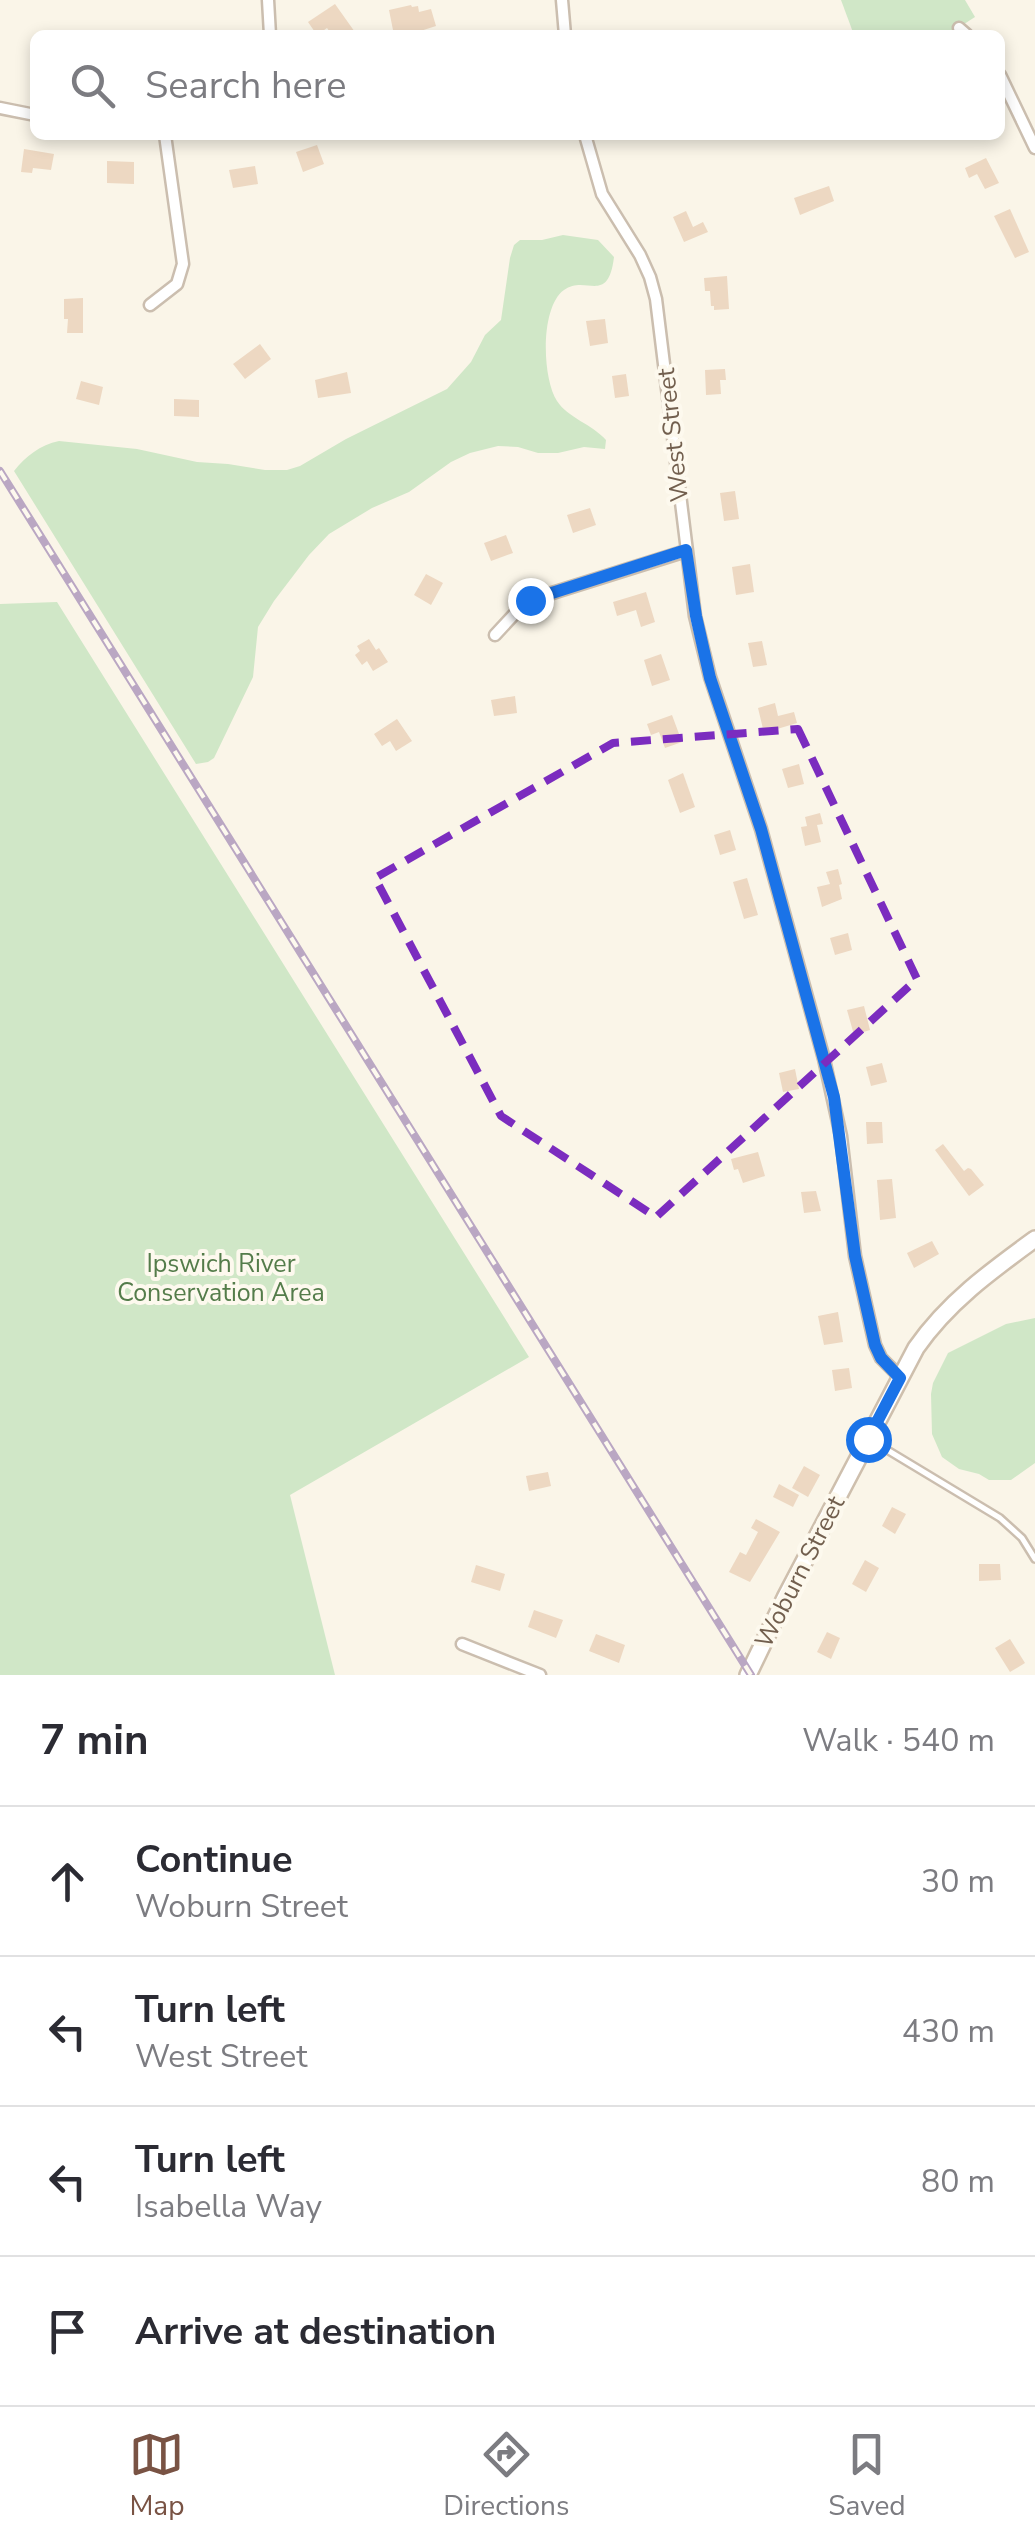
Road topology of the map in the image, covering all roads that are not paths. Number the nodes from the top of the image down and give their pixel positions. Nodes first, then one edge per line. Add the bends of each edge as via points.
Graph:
1 (268, 0) edge
2 (562, 0) edge
3 (270, 30) edge
4 (564, 30) edge
5 (1005, 85) edge
6 (0, 108) edge
7 (30, 113) edge
8 (165, 140) edge
9 (587, 140) edge
10 (1035, 148) edge
11 (150, 305) dead end
12 (686, 550) junction
13 (495, 635) dead end
14 (1035, 1239) edge
15 (900, 1378) junction
16 (868, 1439) junction
17 (1035, 1559) edge
18 (462, 1644) dead end
19 (540, 1675) edge
20 (748, 1675) edge

1 - 3 street
2 - 4 street
5 - 10 street
6 - 7 street
8 - 11 street via 183,270
9 - 12 street, West Street via 602,194 654,288
12 - 13 street via 530,600
12 - 15 street, West Street via 710,678 761,829 834,1097 855,1256 875,1345
14 - 15 street, Woburn Street via 950,1306
15 - 16 street, Woburn Street
16 - 17 lane via 1000,1518
16 - 20 street, Woburn Street
18 - 19 street

